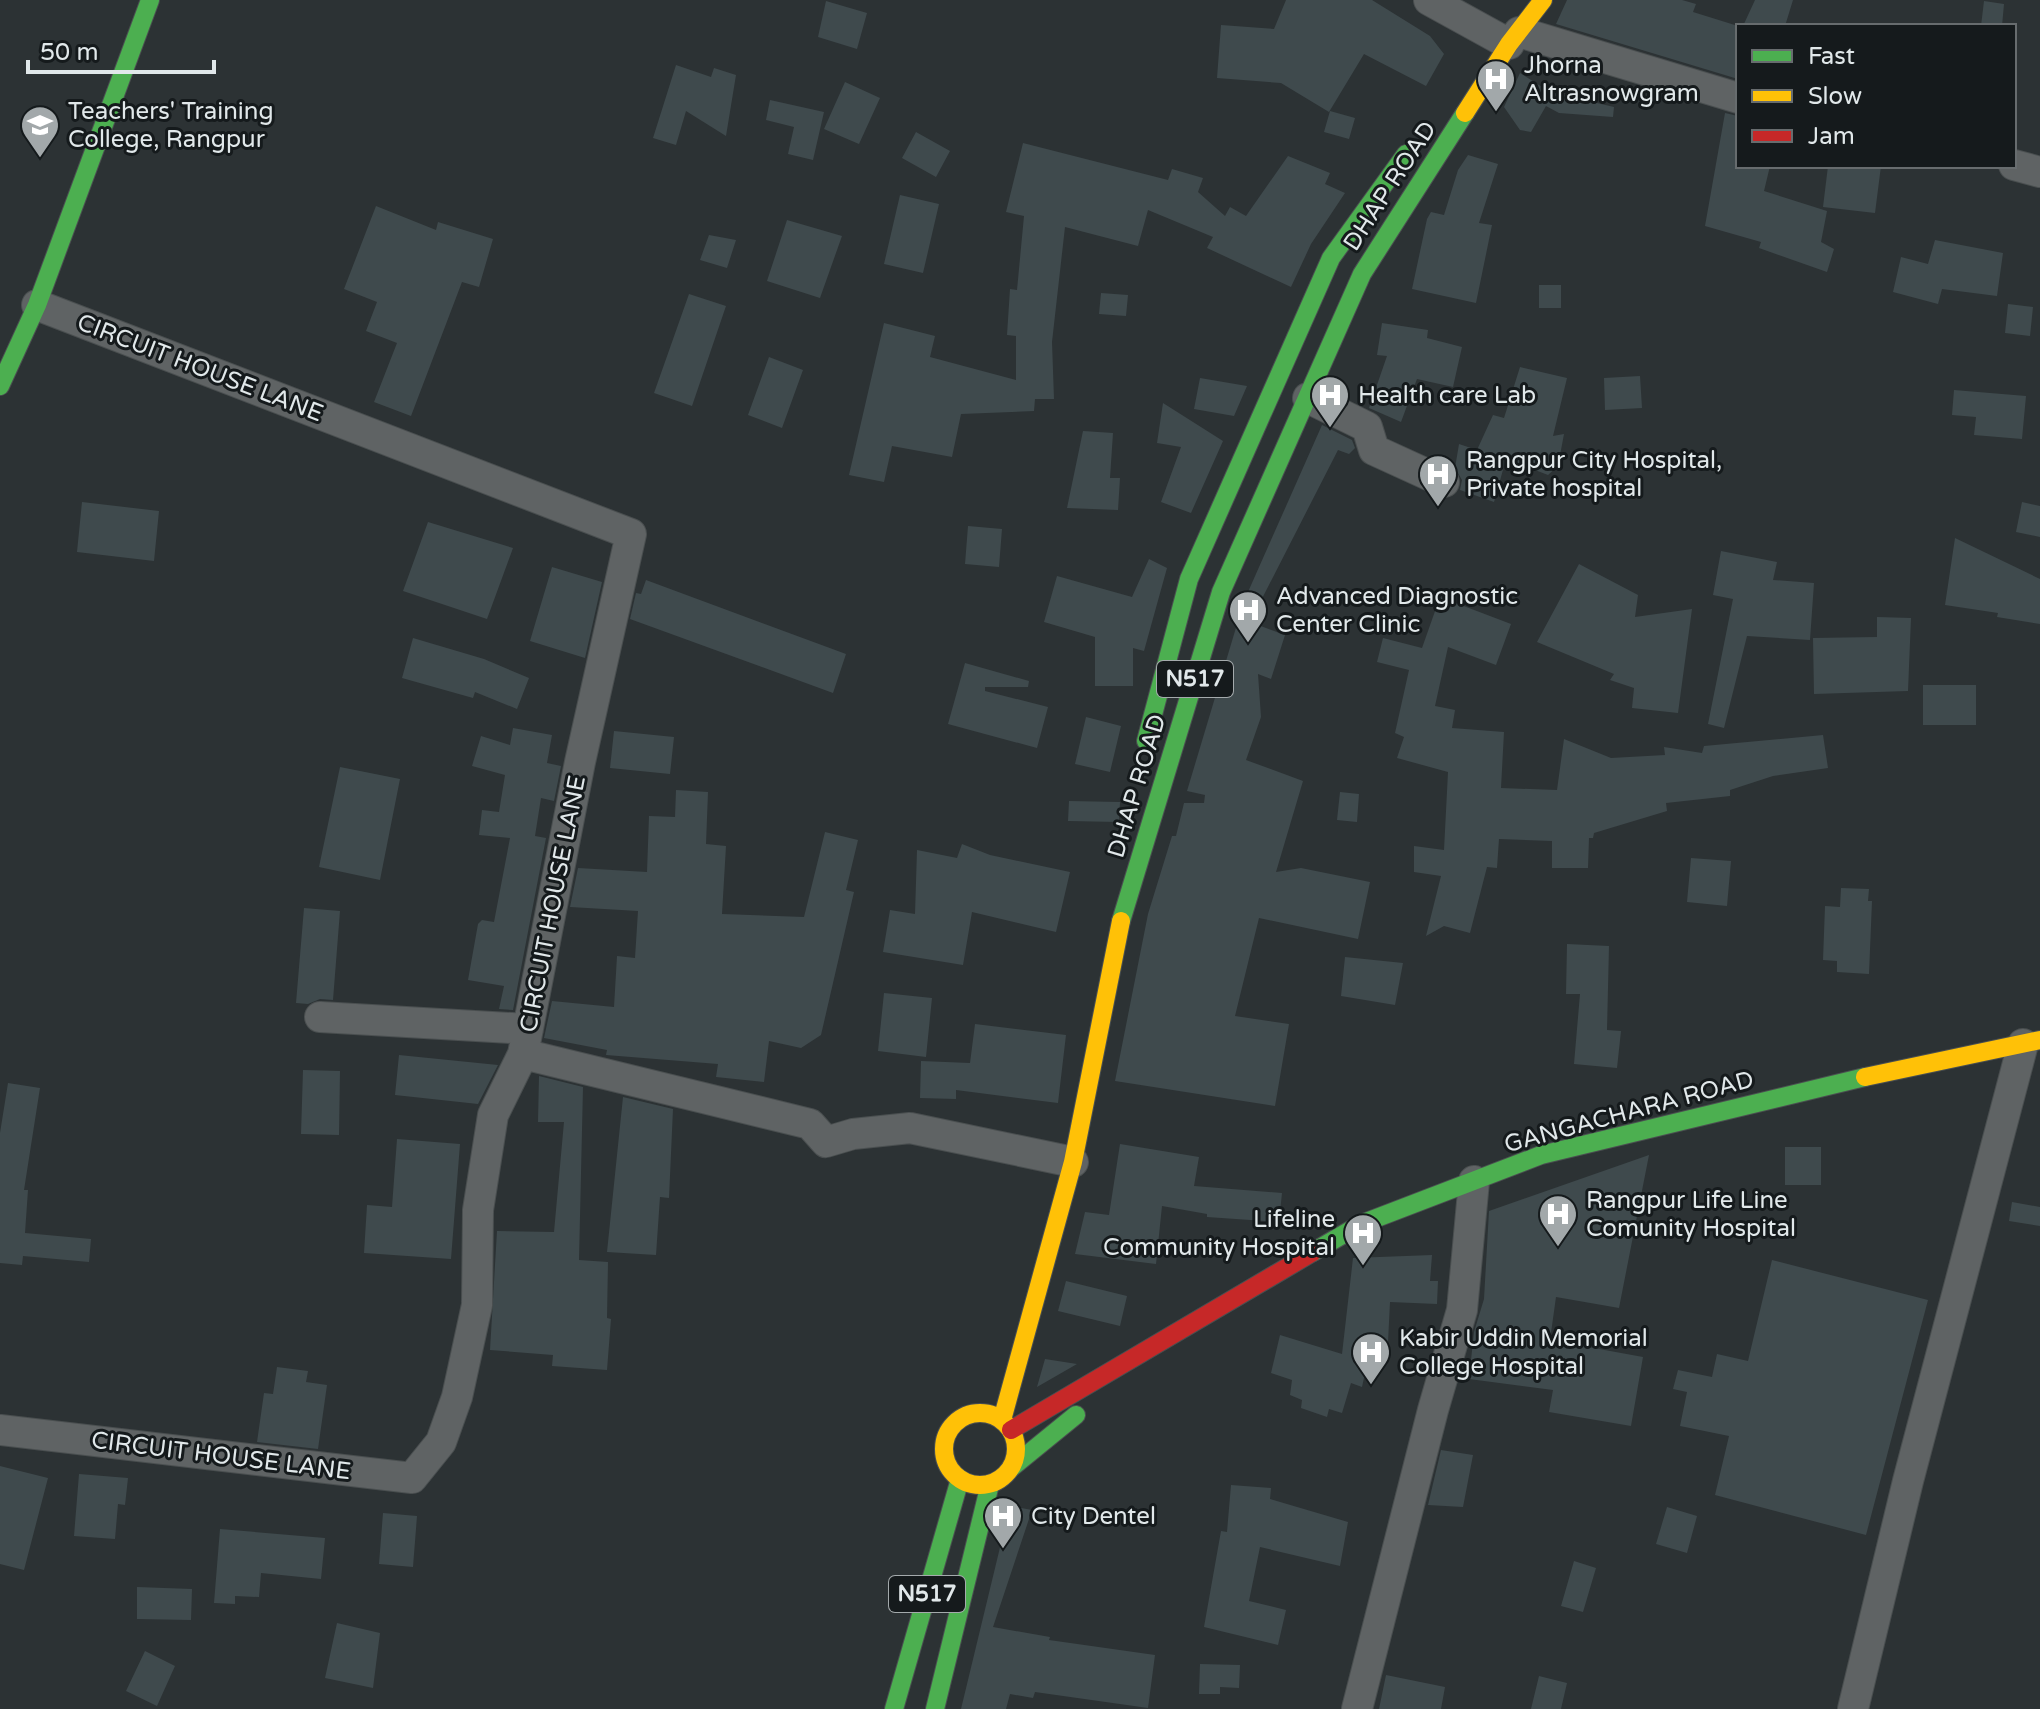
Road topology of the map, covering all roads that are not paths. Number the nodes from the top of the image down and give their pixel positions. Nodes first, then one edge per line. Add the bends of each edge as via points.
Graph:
1 (150, 0) edge
2 (1429, 0) edge
3 (1519, 0) edge
4 (1543, 0) edge
5 (1501, 40) junction
6 (1736, 98) edge
7 (1420, 135) dead end
8 (2016, 166) edge
9 (2040, 172) edge
10 (21, 320) edge
11 (0, 386) edge
12 (1308, 398) junction
13 (1444, 482) dead end
14 (1141, 761) dead end
15 (320, 1017) dead end
16 (525, 1042) junction
17 (2031, 1042) edge
18 (1066, 1097) dead end
19 (1059, 1165) junction
20 (1474, 1181) junction
21 (1170, 1338) junction
22 (1007, 1425) junction
23 (0, 1430) edge
24 (1011, 1468) junction
25 (960, 1479) junction
26 (990, 1484) junction
27 (894, 1709) edge
28 (935, 1709) edge
29 (1357, 1709) edge
30 (1853, 1709) edge

1 - 10 main road
2 - 5 street
3 - 5 main road, DHAP ROAD / N517
4 - 5 main road, DHAP ROAD / N517
5 - 6 street
5 - 12 main road, DHAP ROAD / N517 via 1362,274
7 - 14 main road, DHAP ROAD / N517 via 1331,258 1189,579
8 - 9 street
10 - 11 main road
10 - 16 street, CIRCUIT HOUSE LANE via 631,534
12 - 13 street via 1367,427 1374,450
12 - 19 main road, DHAP ROAD / N517 via 1221,592 1124,908
15 - 16 street
16 - 19 street via 810,1124 826,1142 910,1128
16 - 23 street, CIRCUIT HOUSE LANE via 493,1115 478,1210 477,1305 457,1397 441,1442 412,1478
17 - 20 main road, GANGACHARA ROAD via 1541,1155
17 - 30 street via 1908,1481
18 - 19 main road, DHAP ROAD / N517
19 - 22 main road, DHAP ROAD / N517
20 - 21 main road, GANGACHARA ROAD via 1361,1224
20 - 29 street via 1462,1310
21 - 22 main road, GANGACHARA ROAD
21 - 24 main road, GANGACHARA ROAD
22 - 24 main road, DHAP ROAD / N517 via 1016,1456
22 - 25 main road via 976,1406 961,1418 945,1441 950,1469
24 - 26 main road
25 - 26 main road
25 - 27 main road, N517
26 - 28 main road, N517

